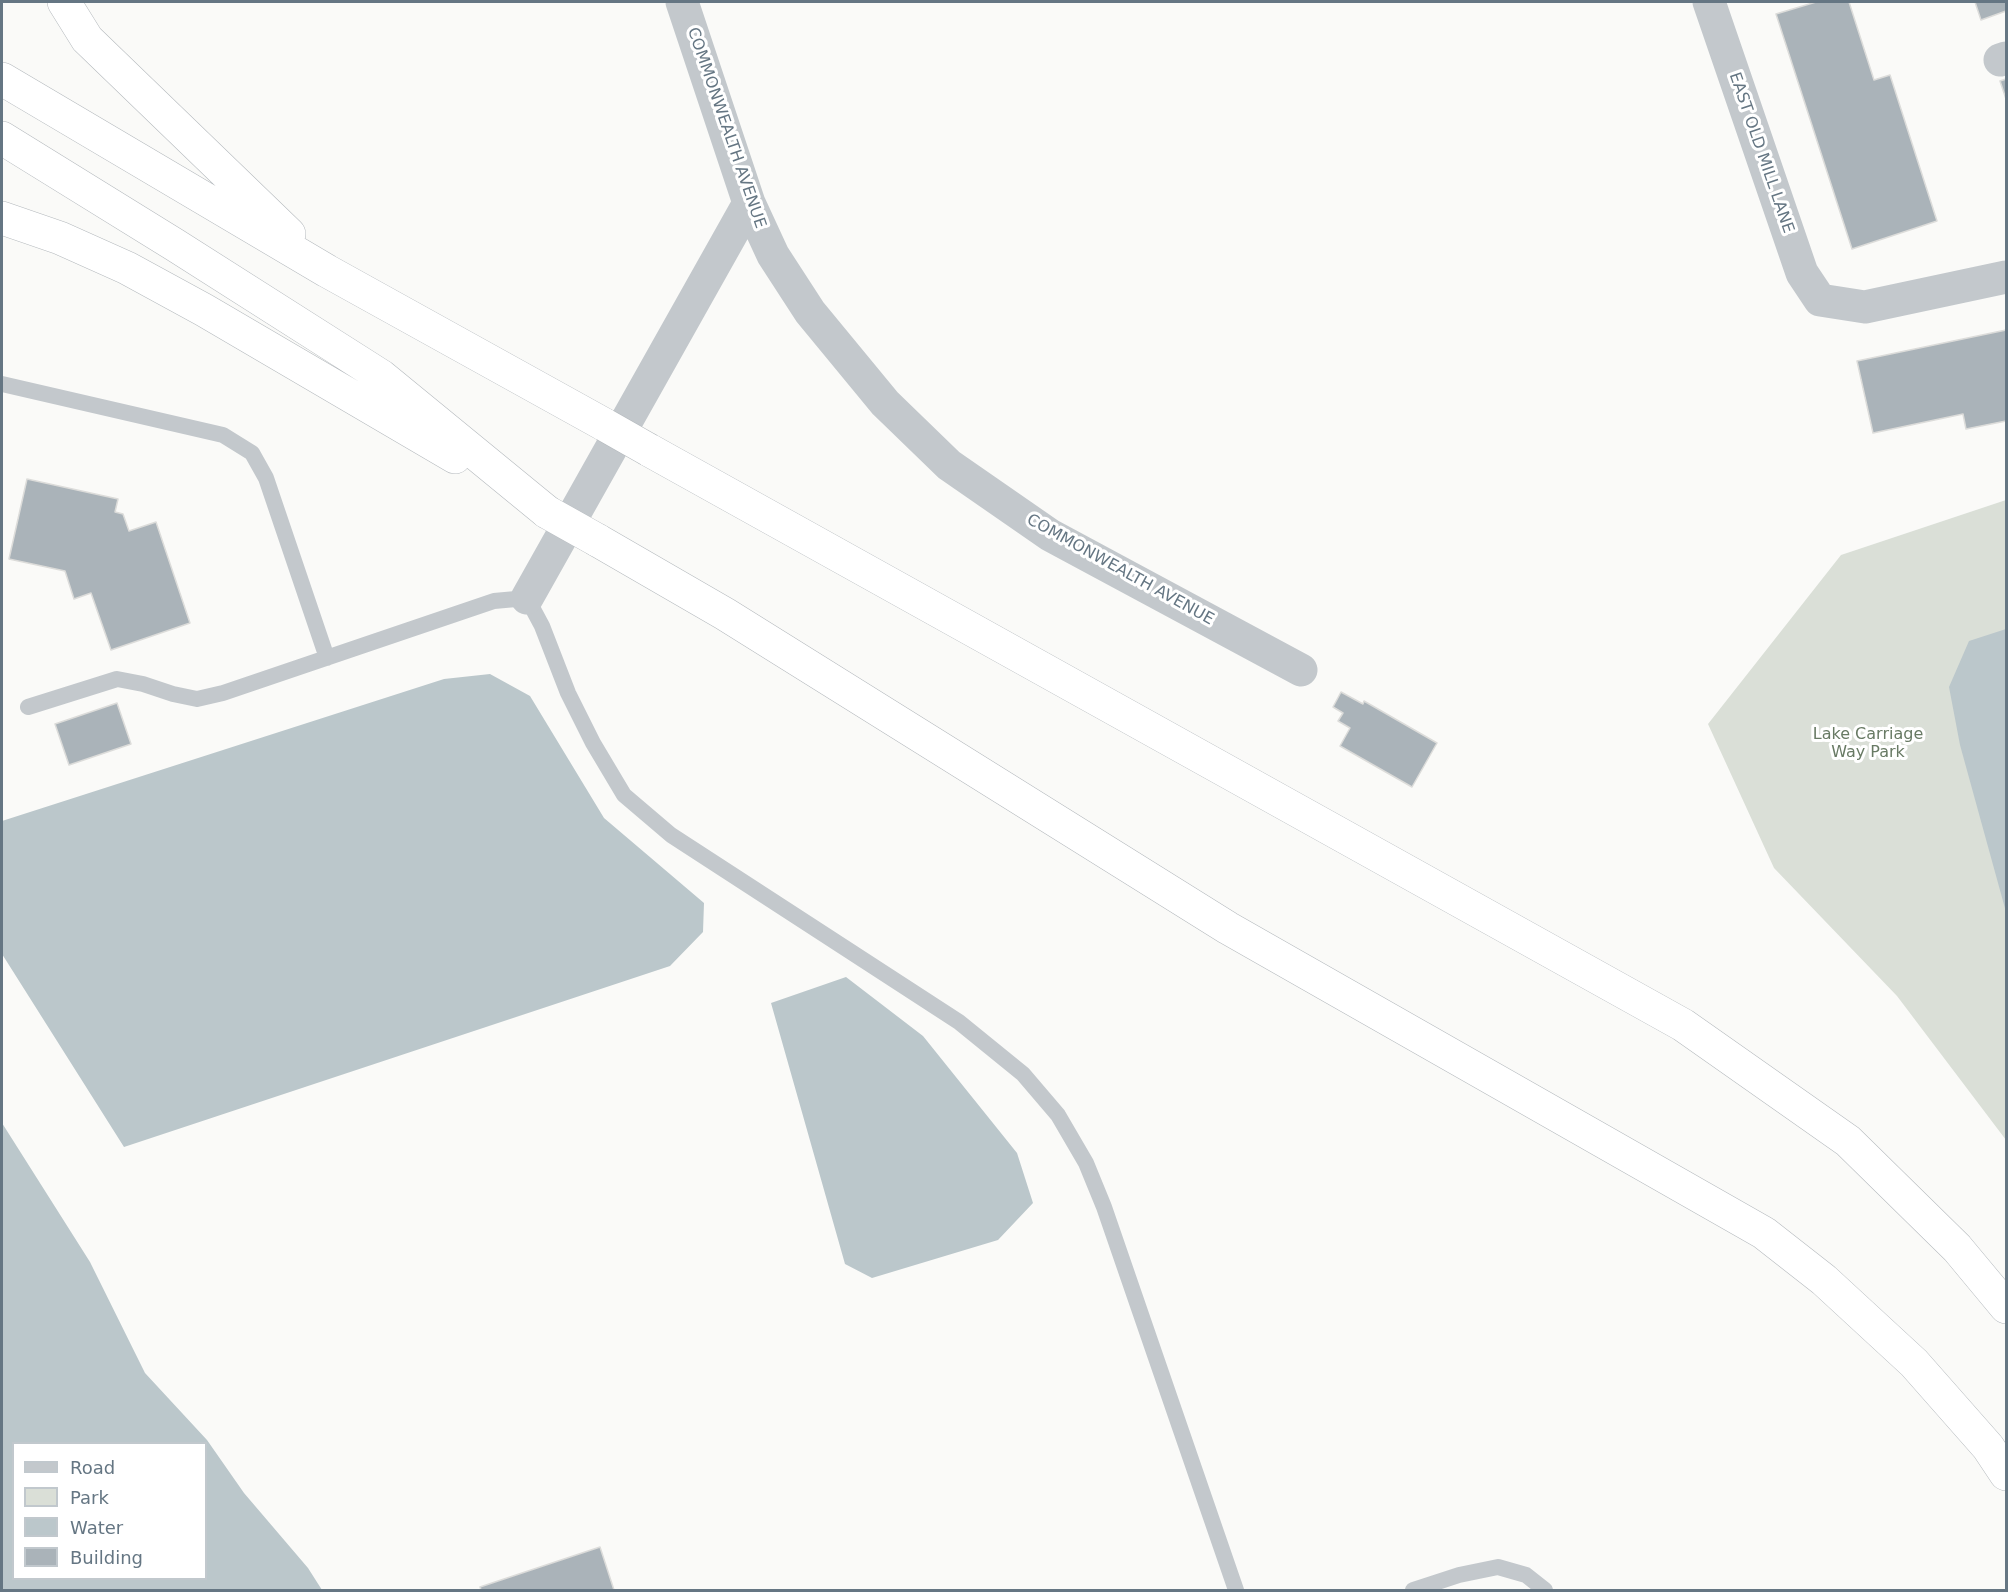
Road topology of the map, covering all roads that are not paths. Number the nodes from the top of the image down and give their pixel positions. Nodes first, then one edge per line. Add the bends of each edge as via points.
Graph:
1 (63, 2) edge
2 (682, 2) edge
3 (1709, 2) edge
4 (2, 79) edge
5 (2, 138) edge
6 (749, 203) junction
7 (2, 218) edge
8 (327, 271) junction
9 (2007, 277) edge
10 (2, 384) edge
11 (548, 512) junction
12 (527, 598) junction
13 (327, 658) junction
14 (1301, 670) dead end
15 (28, 707) dead end
16 (2007, 1307) edge
17 (2007, 1474) edge
18 (1236, 1590) edge
19 (1413, 1590) edge
20 (1545, 1590) edge

1 - 8 highway via 87,39
2 - 6 street, COMMONWEALTH AVENUE
3 - 9 street, EAST OLD MILL LANE via 1802,273 1820,300 1865,307
4 - 8 highway
5 - 11 highway via 381,376
6 - 12 street
6 - 14 street, COMMONWEALTH AVENUE via 773,255 810,312 885,403 949,465 1050,535
7 - 11 highway via 127,268
8 - 16 highway, bridge via 1683,1025 1848,1141 1957,1248
10 - 13 lane via 223,435 252,453 266,478
11 - 17 highway, bridge via 725,614 1228,928 1764,1233 1824,1280 1914,1363
12 - 13 lane via 494,601
12 - 18 lane via 592,743 624,795 671,835 959,1022 1023,1074 1058,1115 1086,1163 1104,1207
13 - 15 lane via 197,699 117,679
19 - 20 lane via 1498,1567 1526,1575

